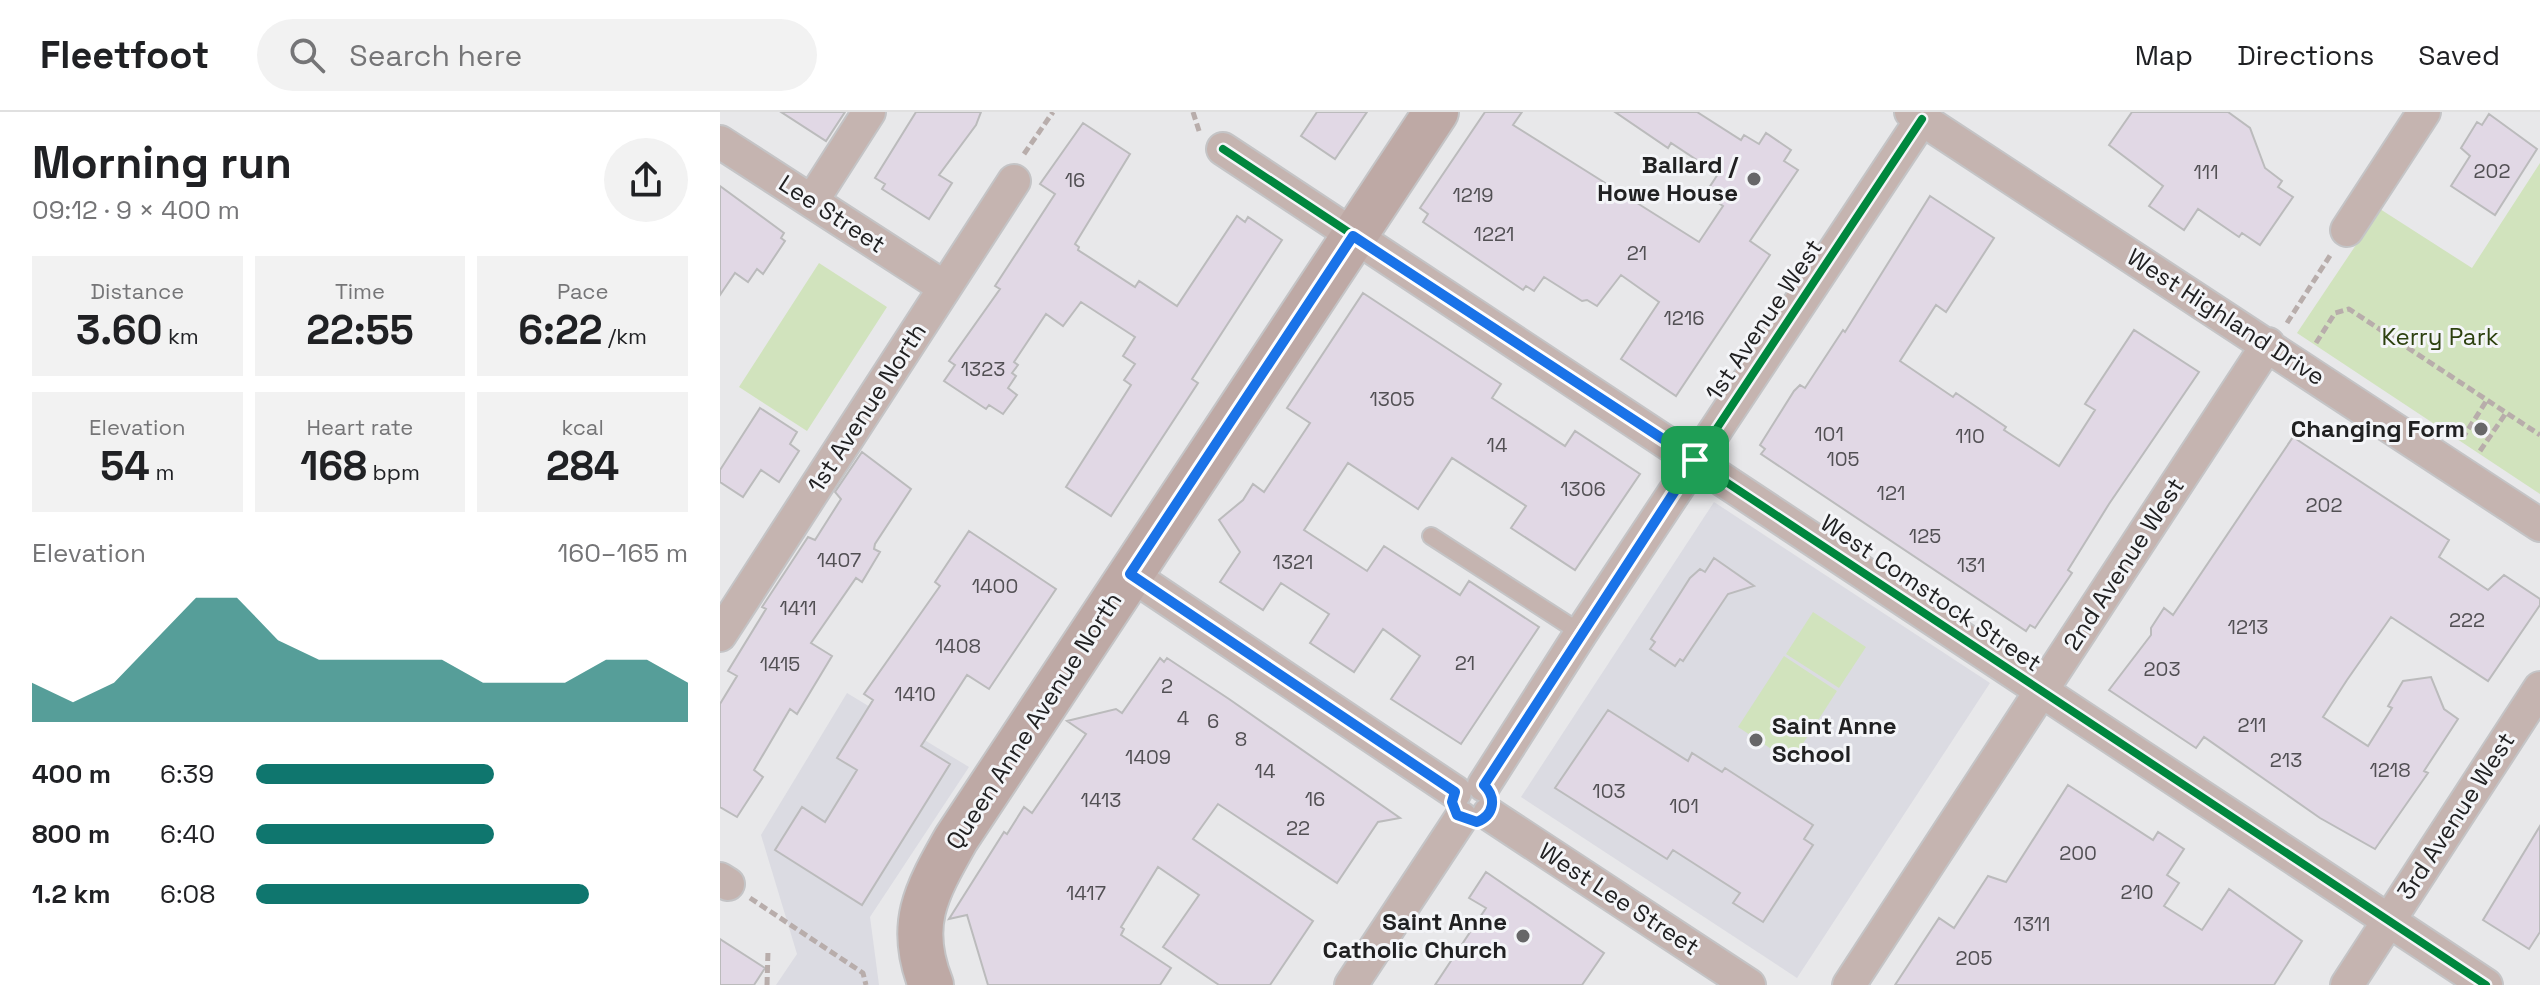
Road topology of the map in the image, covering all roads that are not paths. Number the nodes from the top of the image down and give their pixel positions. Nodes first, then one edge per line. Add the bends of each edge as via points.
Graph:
1 (869, 112) edge
2 (1436, 112) edge
3 (2424, 112) edge
4 (1917, 116) edge
5 (720, 142) edge
6 (1223, 149) dead end
7 (1015, 172) road end
8 (812, 201) junction
9 (1353, 236) junction
10 (2340, 241) road end
11 (944, 287) junction
12 (2277, 334) junction
13 (1695, 460) junction
14 (2540, 525) edge
15 (1431, 536) dead end
16 (1130, 574) junction
17 (1581, 633) junction
18 (720, 635) edge
19 (2540, 688) edge
20 (2042, 691) junction
21 (1472, 802) junction
22 (2388, 922) junction
23 (931, 985) edge
24 (1351, 985) edge
25 (1749, 985) edge
26 (1849, 985) edge
27 (2347, 985) edge
28 (2486, 985) edge

1 - 8 street
2 - 9 main road, Queen Anne Avenue North
3 - 10 street
4 - 12 street, West Highland Drive
4 - 13 street, 1st Avenue West
5 - 8 street, Lee Street
6 - 9 street, West Comstock Street
7 - 11 street, 1st Avenue North
8 - 11 street, Lee Street
9 - 13 street, West Comstock Street
9 - 16 main road, Queen Anne Avenue North
11 - 18 street, 1st Avenue North
12 - 14 street, West Highland Drive
12 - 20 street, 2nd Avenue West
13 - 17 street, 1st Avenue West
13 - 20 street, West Comstock Street
15 - 17 lane
16 - 21 street, West Lee Street
16 - 23 main road, Queen Anne Avenue North via 936,874 923,902 918,933
17 - 21 street, 1st Avenue West
19 - 22 street, 3rd Avenue West
20 - 22 street, West Comstock Street
20 - 26 street, 2nd Avenue West
21 - 24 street, 1st Avenue West
21 - 25 street, West Lee Street
22 - 27 street, 3rd Avenue West
22 - 28 street, West Comstock Street

